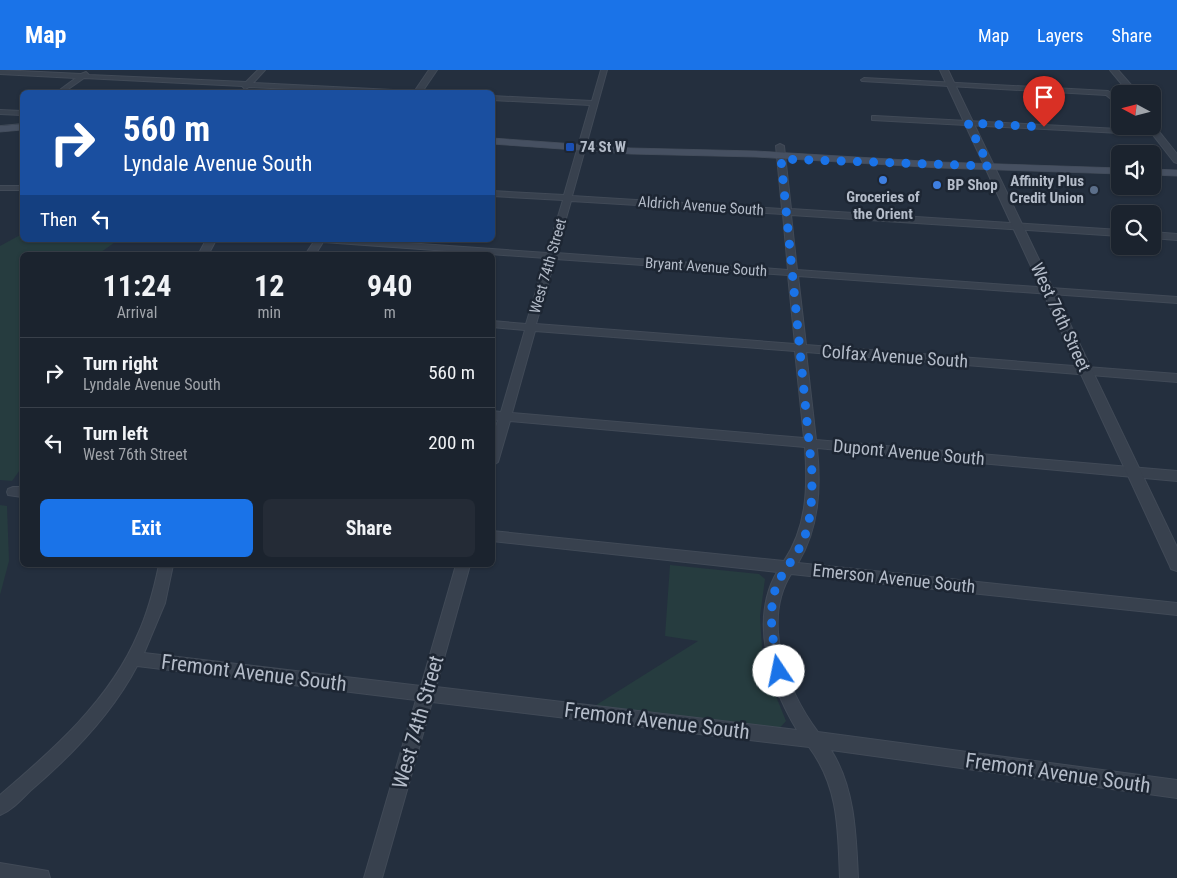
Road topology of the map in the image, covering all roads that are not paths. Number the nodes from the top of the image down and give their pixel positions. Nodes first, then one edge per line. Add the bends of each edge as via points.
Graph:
1 (92, 70) edge
2 (262, 70) edge
3 (433, 70) edge
4 (604, 70) edge
5 (944, 70) edge
6 (1104, 70) edge
7 (1114, 70) edge
8 (0, 72) edge
9 (83, 76) junction
10 (864, 80) dead end
11 (247, 85) junction
12 (951, 85) junction
13 (1116, 85) edge
14 (1127, 85) edge
15 (63, 90) edge
16 (241, 90) edge
17 (351, 90) edge
18 (419, 90) edge
19 (1111, 96) edge
20 (495, 98) edge
21 (594, 103) junction
22 (0, 112) edge
23 (20, 113) edge
24 (875, 118) dead end
25 (968, 123) junction
26 (20, 124) edge
27 (1161, 124) edge
28 (0, 128) edge
29 (1111, 128) edge
30 (1157, 135) edge
31 (1172, 137) dead end
32 (495, 141) edge
33 (583, 146) junction
34 (781, 153) junction
35 (1177, 160) edge
36 (990, 168) junction
37 (1111, 170) edge
38 (1161, 172) edge
39 (1177, 173) edge
40 (1111, 177) edge
41 (1161, 180) edge
42 (1177, 181) edge
43 (0, 188) edge
44 (20, 188) edge
45 (495, 193) edge
46 (568, 198) junction
47 (787, 212) junction
48 (1018, 226) junction
49 (1111, 232) edge
50 (1161, 236) edge
51 (1177, 237) edge
52 (353, 242) edge
53 (494, 252) edge
54 (495, 252) edge
55 (551, 256) junction
56 (793, 273) junction
57 (1049, 291) junction
58 (1177, 300) edge
59 (495, 324) edge
60 (531, 327) junction
61 (800, 348) junction
62 (1086, 371) junction
63 (1177, 378) edge
64 (495, 415) edge
65 (506, 416) junction
66 (810, 443) junction
67 (495, 452) edge
68 (1134, 471) junction
69 (1177, 476) edge
70 (495, 536) edge
71 (1177, 564) edge
72 (166, 567) edge
73 (463, 567) edge
74 (788, 567) junction
75 (1177, 608) edge
76 (135, 659) junction
77 (427, 693) junction
78 (815, 740) junction
79 (1177, 789) edge
80 (0, 806) edge
81 (0, 872) edge
82 (41, 878) edge
83 (373, 878) edge
84 (849, 878) edge

1 - 9 street
2 - 11 street
3 - 18 street
4 - 21 street, West 74th Street
5 - 12 street, West 76th Street
6 - 13 street
7 - 14 street
8 - 9 street
9 - 11 street
9 - 15 street
10 - 12 street
11 - 16 street
11 - 17 street
12 - 19 street via 1108,93
12 - 25 street, West 76th Street
20 - 21 street
21 - 33 street, West 74th Street
22 - 23 street
24 - 25 street
25 - 29 street
25 - 36 street, West 76th Street
26 - 28 main road
27 - 31 street
30 - 35 street
32 - 33 main road
33 - 34 main road via 750,155
33 - 46 street, West 74th Street
34 - 36 main road via 826,160
34 - 47 street
36 - 37 main road
36 - 40 main road
36 - 48 street, West 76th Street
38 - 39 main road
41 - 42 main road
43 - 44 street
45 - 46 street, Aldrich Avenue South
46 - 47 street, Aldrich Avenue South
46 - 55 street, West 74th Street
47 - 48 street, Aldrich Avenue South
47 - 56 street
48 - 49 street, Aldrich Avenue South
48 - 57 street, West 76th Street
50 - 51 street
52 - 53 street, Bryant Avenue South
54 - 55 street, Bryant Avenue South
55 - 56 street, Bryant Avenue South
55 - 60 street, West 74th Street
56 - 57 street, Bryant Avenue South
56 - 61 street
57 - 58 street, Bryant Avenue South
57 - 62 street, West 76th Street
59 - 60 street, Colfax Avenue South
60 - 61 street, Colfax Avenue South
60 - 65 street, West 74th Street
61 - 62 street, Colfax Avenue South
61 - 66 street
62 - 63 street, Colfax Avenue South
62 - 68 street, West 76th Street
64 - 65 street, Dupont Avenue South
65 - 66 street, Dupont Avenue South
65 - 67 street, West 74th Street
66 - 68 street, Dupont Avenue South
66 - 74 street via 813,495 809,520 802,544
68 - 69 street, Dupont Avenue South
68 - 71 street, West 76th Street
70 - 74 street, Emerson Avenue South
72 - 76 street via 152,624
73 - 77 street, West 74th Street
74 - 75 street, Emerson Avenue South
74 - 78 street via 774,593 773,643 790,699
76 - 77 street, Fremont Avenue South
76 - 80 street via 111,696 79,735
77 - 78 street, Fremont Avenue South
77 - 83 street, West 74th Street
78 - 79 street, Fremont Avenue South
78 - 84 street via 832,768 840,790
81 - 82 street

